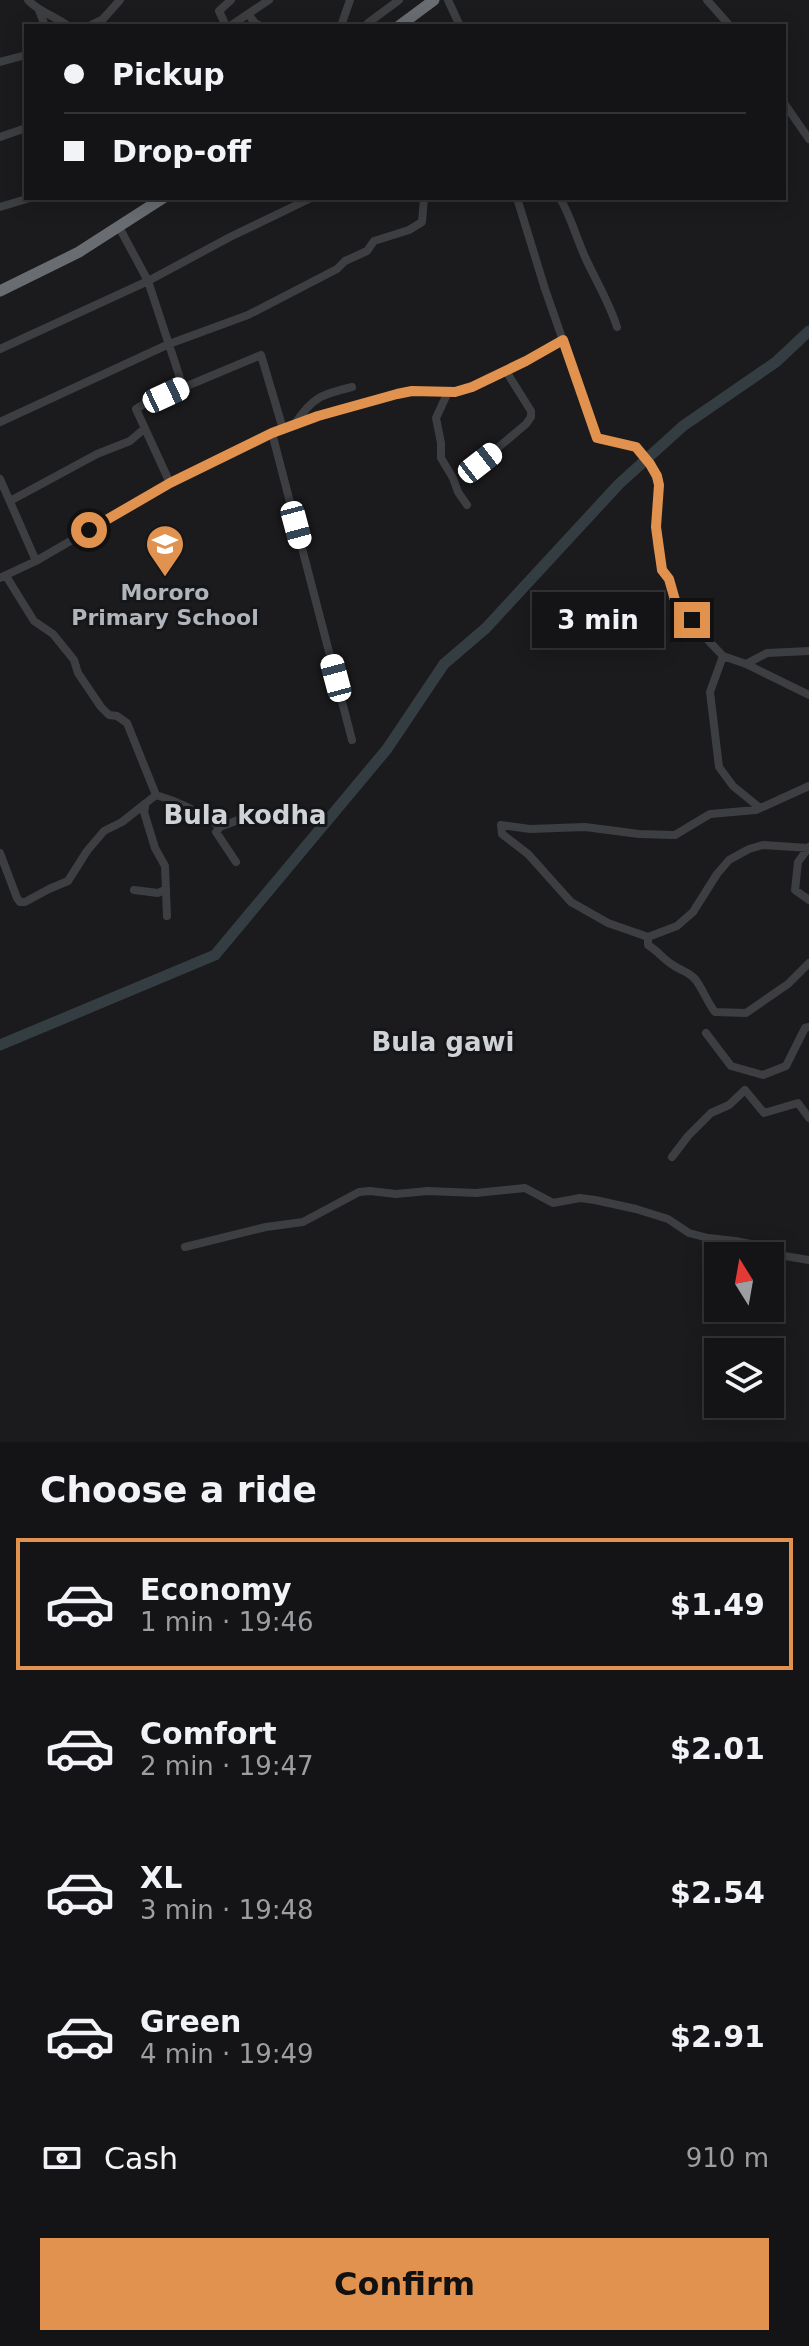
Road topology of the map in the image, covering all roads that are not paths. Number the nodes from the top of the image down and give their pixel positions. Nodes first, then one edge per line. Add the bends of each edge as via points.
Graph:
1 (28, 0) edge
2 (120, 0) edge
3 (231, 0) edge
4 (269, 0) edge
5 (350, 0) edge
6 (399, 0) edge
7 (434, 0) edge
8 (448, 0) edge
9 (707, 0) edge
10 (39, 10) junction
11 (248, 14) junction
12 (368, 23) dead end
13 (44, 24) edge
14 (65, 24) edge
15 (93, 24) edge
16 (227, 24) edge
17 (231, 24) edge
18 (257, 24) edge
19 (342, 24) edge
20 (402, 24) edge
21 (459, 24) edge
22 (728, 24) edge
23 (24, 56) edge
24 (0, 62) edge
25 (786, 106) edge
26 (24, 129) edge
27 (0, 137) edge
28 (809, 139) edge
29 (24, 200) edge
30 (160, 200) edge
31 (307, 200) edge
32 (424, 200) edge
33 (518, 200) edge
34 (561, 200) edge
35 (0, 207) edge
36 (119, 227) junction
37 (148, 281) junction
38 (0, 291) edge
39 (617, 327) dead end
40 (563, 340) junction
41 (169, 344) junction
42 (0, 349) edge
43 (506, 371) junction
44 (183, 387) junction
45 (352, 387) dead end
46 (448, 392) junction
47 (0, 422) edge
48 (295, 424) junction
49 (144, 429) junction
50 (283, 429) junction
51 (272, 433) junction
52 (480, 463) dead end
53 (0, 479) edge
54 (170, 483) junction
55 (10, 501) junction
56 (467, 505) dead end
57 (36, 561) junction
58 (3, 577) edge
59 (809, 651) edge
60 (723, 656) junction
61 (746, 664) junction
62 (809, 695) edge
63 (352, 740) dead end
64 (809, 786) edge
65 (156, 795) junction
66 (146, 803) junction
67 (760, 808) junction
68 (259, 812) dead end
69 (220, 827) junction
70 (809, 848) edge
71 (0, 853) edge
72 (236, 862) dead end
73 (166, 889) junction
74 (134, 890) dead end
75 (809, 900) edge
76 (167, 916) dead end
77 (648, 937) junction
78 (809, 963) edge
79 (809, 1027) edge
80 (706, 1033) dead end
81 (809, 1118) edge
82 (672, 1157) dead end
83 (185, 1247) dead end
84 (809, 1260) edge

1 - 10 street
2 - 15 street
3 - 16 street via 219,11
4 - 11 street
5 - 19 street
6 - 12 street
7 - 20 highway
8 - 21 street
9 - 22 street
10 - 13 street
10 - 14 street
11 - 17 street
11 - 18 street
23 - 24 street
25 - 28 street
26 - 27 street
29 - 35 street
30 - 36 highway
31 - 37 street
32 - 41 street via 422,222 409,230 374,241 337,269 248,315
33 - 40 street
34 - 39 street
36 - 37 street
36 - 38 highway
37 - 41 street
37 - 42 street
40 - 43 street
40 - 60 street via 597,438 636,447 657,476 662,570 686,617
41 - 44 street
41 - 47 street
43 - 46 street
43 - 52 street via 531,417
44 - 49 street via 136,409
44 - 50 street via 261,355
45 - 48 street via 313,400
46 - 48 street via 397,394
46 - 56 street via 436,418 441,458
48 - 50 street
49 - 54 street
49 - 55 street
50 - 51 street
51 - 54 street
51 - 63 street
53 - 55 street
54 - 57 street
55 - 57 street
57 - 58 street
58 - 65 street via 34,621 74,660 101,707 127,723
59 - 61 street via 767,653
60 - 61 street
60 - 67 street via 710,692 719,767
61 - 62 street
64 - 67 street
65 - 66 street
65 - 69 street via 183,803
66 - 71 street via 104,831 68,881 25,902 17,898
66 - 73 street via 145,820 165,866
67 - 77 street via 710,814 675,835 501,825 502,834 528,854 571,902
68 - 69 street
69 - 72 street via 216,832
70 - 75 street via 798,862 795,890
70 - 77 street via 763,845 729,860 693,912 677,926
73 - 74 street
73 - 76 street
77 - 78 street via 648,945 697,981 715,1012 746,1013
79 - 80 street via 786,1066 763,1075 731,1066
81 - 82 street via 798,1103 764,1113 745,1090 711,1113
83 - 84 street via 303,1222 359,1192 525,1188 553,1203 580,1198 608,1203 668,1219 689,1233

